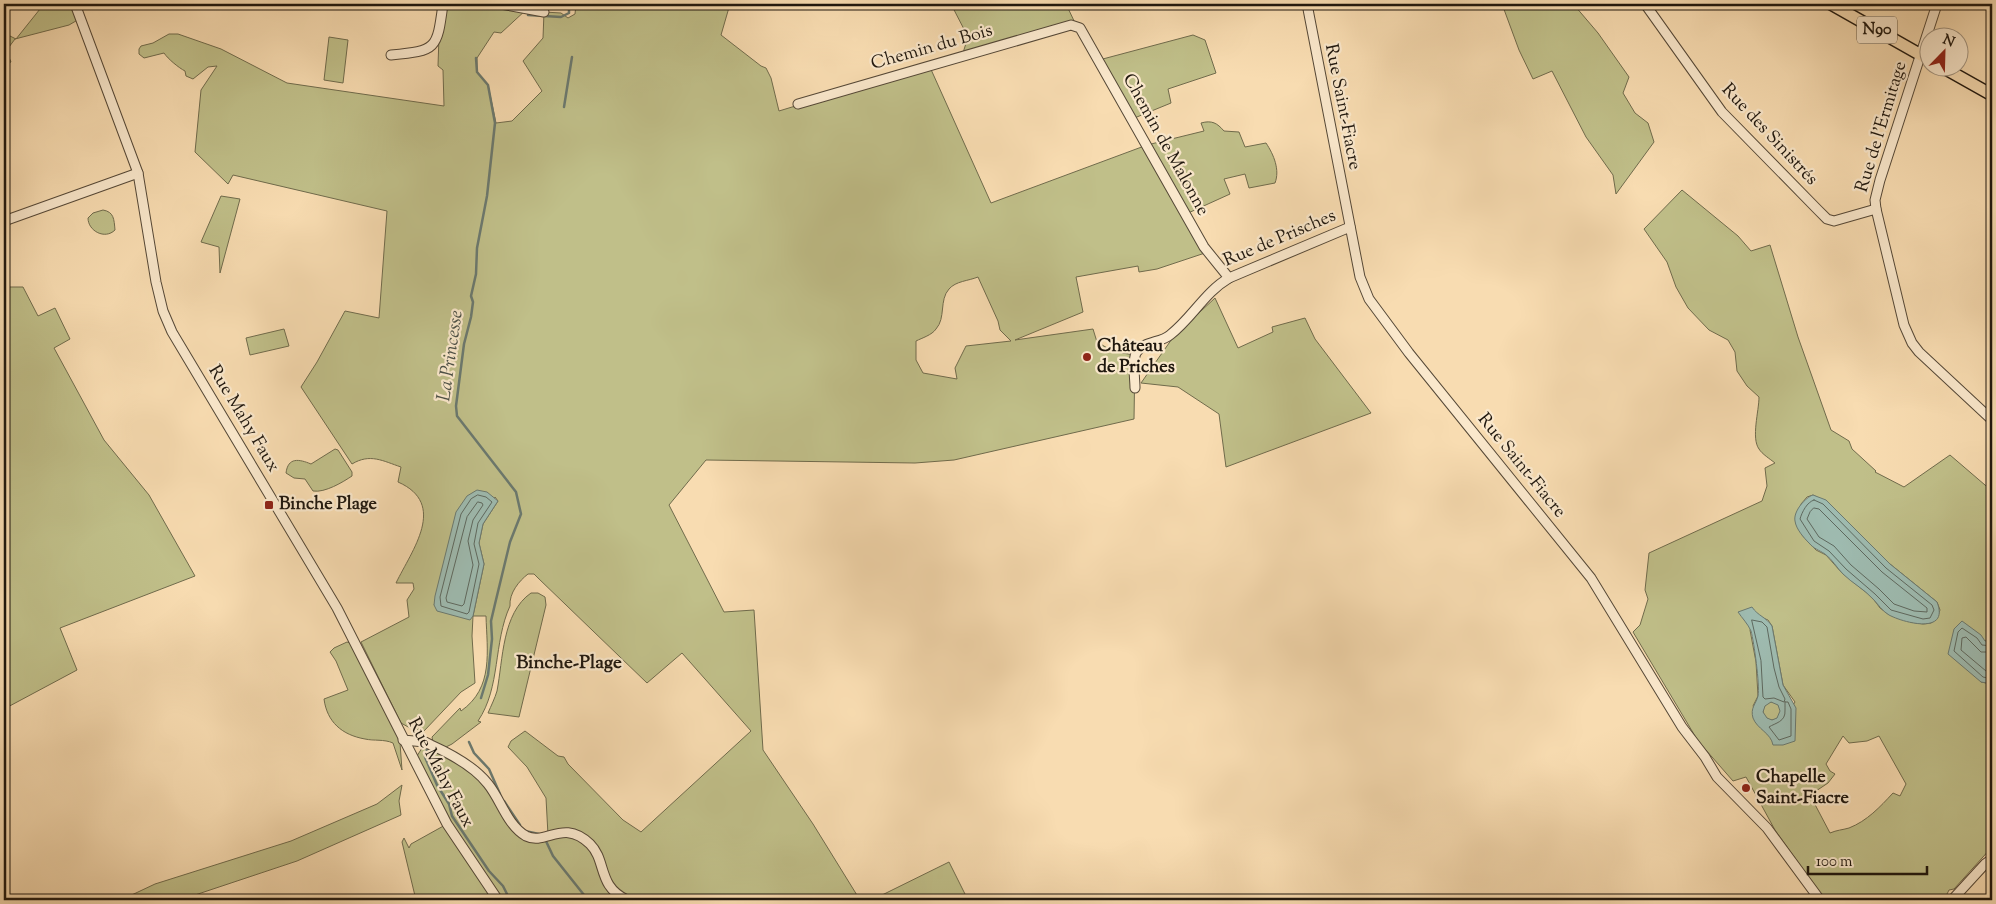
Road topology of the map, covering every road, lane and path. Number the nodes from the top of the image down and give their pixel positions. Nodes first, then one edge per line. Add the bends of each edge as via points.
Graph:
1 (75, 4) edge
2 (444, 4) edge
3 (501, 4) edge
4 (1307, 4) edge
5 (1645, 4) edge
6 (1831, 4) edge
7 (1938, 4) edge
8 (544, 12) dead end
9 (1076, 25) joint
10 (1932, 28) edge
11 (1918, 53) edge
12 (391, 55) dead end
13 (1918, 76) edge
14 (1961, 78) edge
15 (1992, 96) edge
16 (798, 104) dead end
17 (138, 172) junction
18 (1876, 209) junction
19 (4, 221) edge
20 (1350, 227) junction
21 (1229, 278) junction
22 (1135, 388) dead end
23 (1992, 420) edge
24 (404, 740) junction
25 (1992, 859) edge
26 (498, 900) edge
27 (627, 900) edge
28 (1820, 900) edge
29 (1952, 900) edge

1 - 17 street, Rue Mahy Faux
2 - 12 street via 438,36 431,48
3 - 8 street
4 - 20 street, Rue Saint-Fiacre
5 - 18 street, Rue des Sinistrés via 1722,112 1827,219 1834,221
6 - 11 main road, N90
7 - 10 street, Rue de l'Ermitage
9 - 16 street, Chemin du Bois
9 - 21 street, Chemin de Malonne via 1090,44 1204,247
13 - 18 street, Rue de l'Ermitage via 1880,180
14 - 15 main road
17 - 19 street
17 - 24 street, Rue Mahy Faux via 156,282 172,332 335,605
18 - 23 street via 1904,325 1912,343
20 - 21 street, Rue de Prisches
20 - 28 street, Rue Saint-Fiacre via 1362,282 1378,312 1591,578 1682,727 1717,777 1767,828
21 - 22 street, Rue de Prisches via 1218,285 1169,336 1139,349 1135,355
24 - 26 street, Rue Mahy Faux via 447,824
24 - 27 street via 425,742 475,771 492,790 518,830 532,838 563,832 591,845 609,885
25 - 29 street

